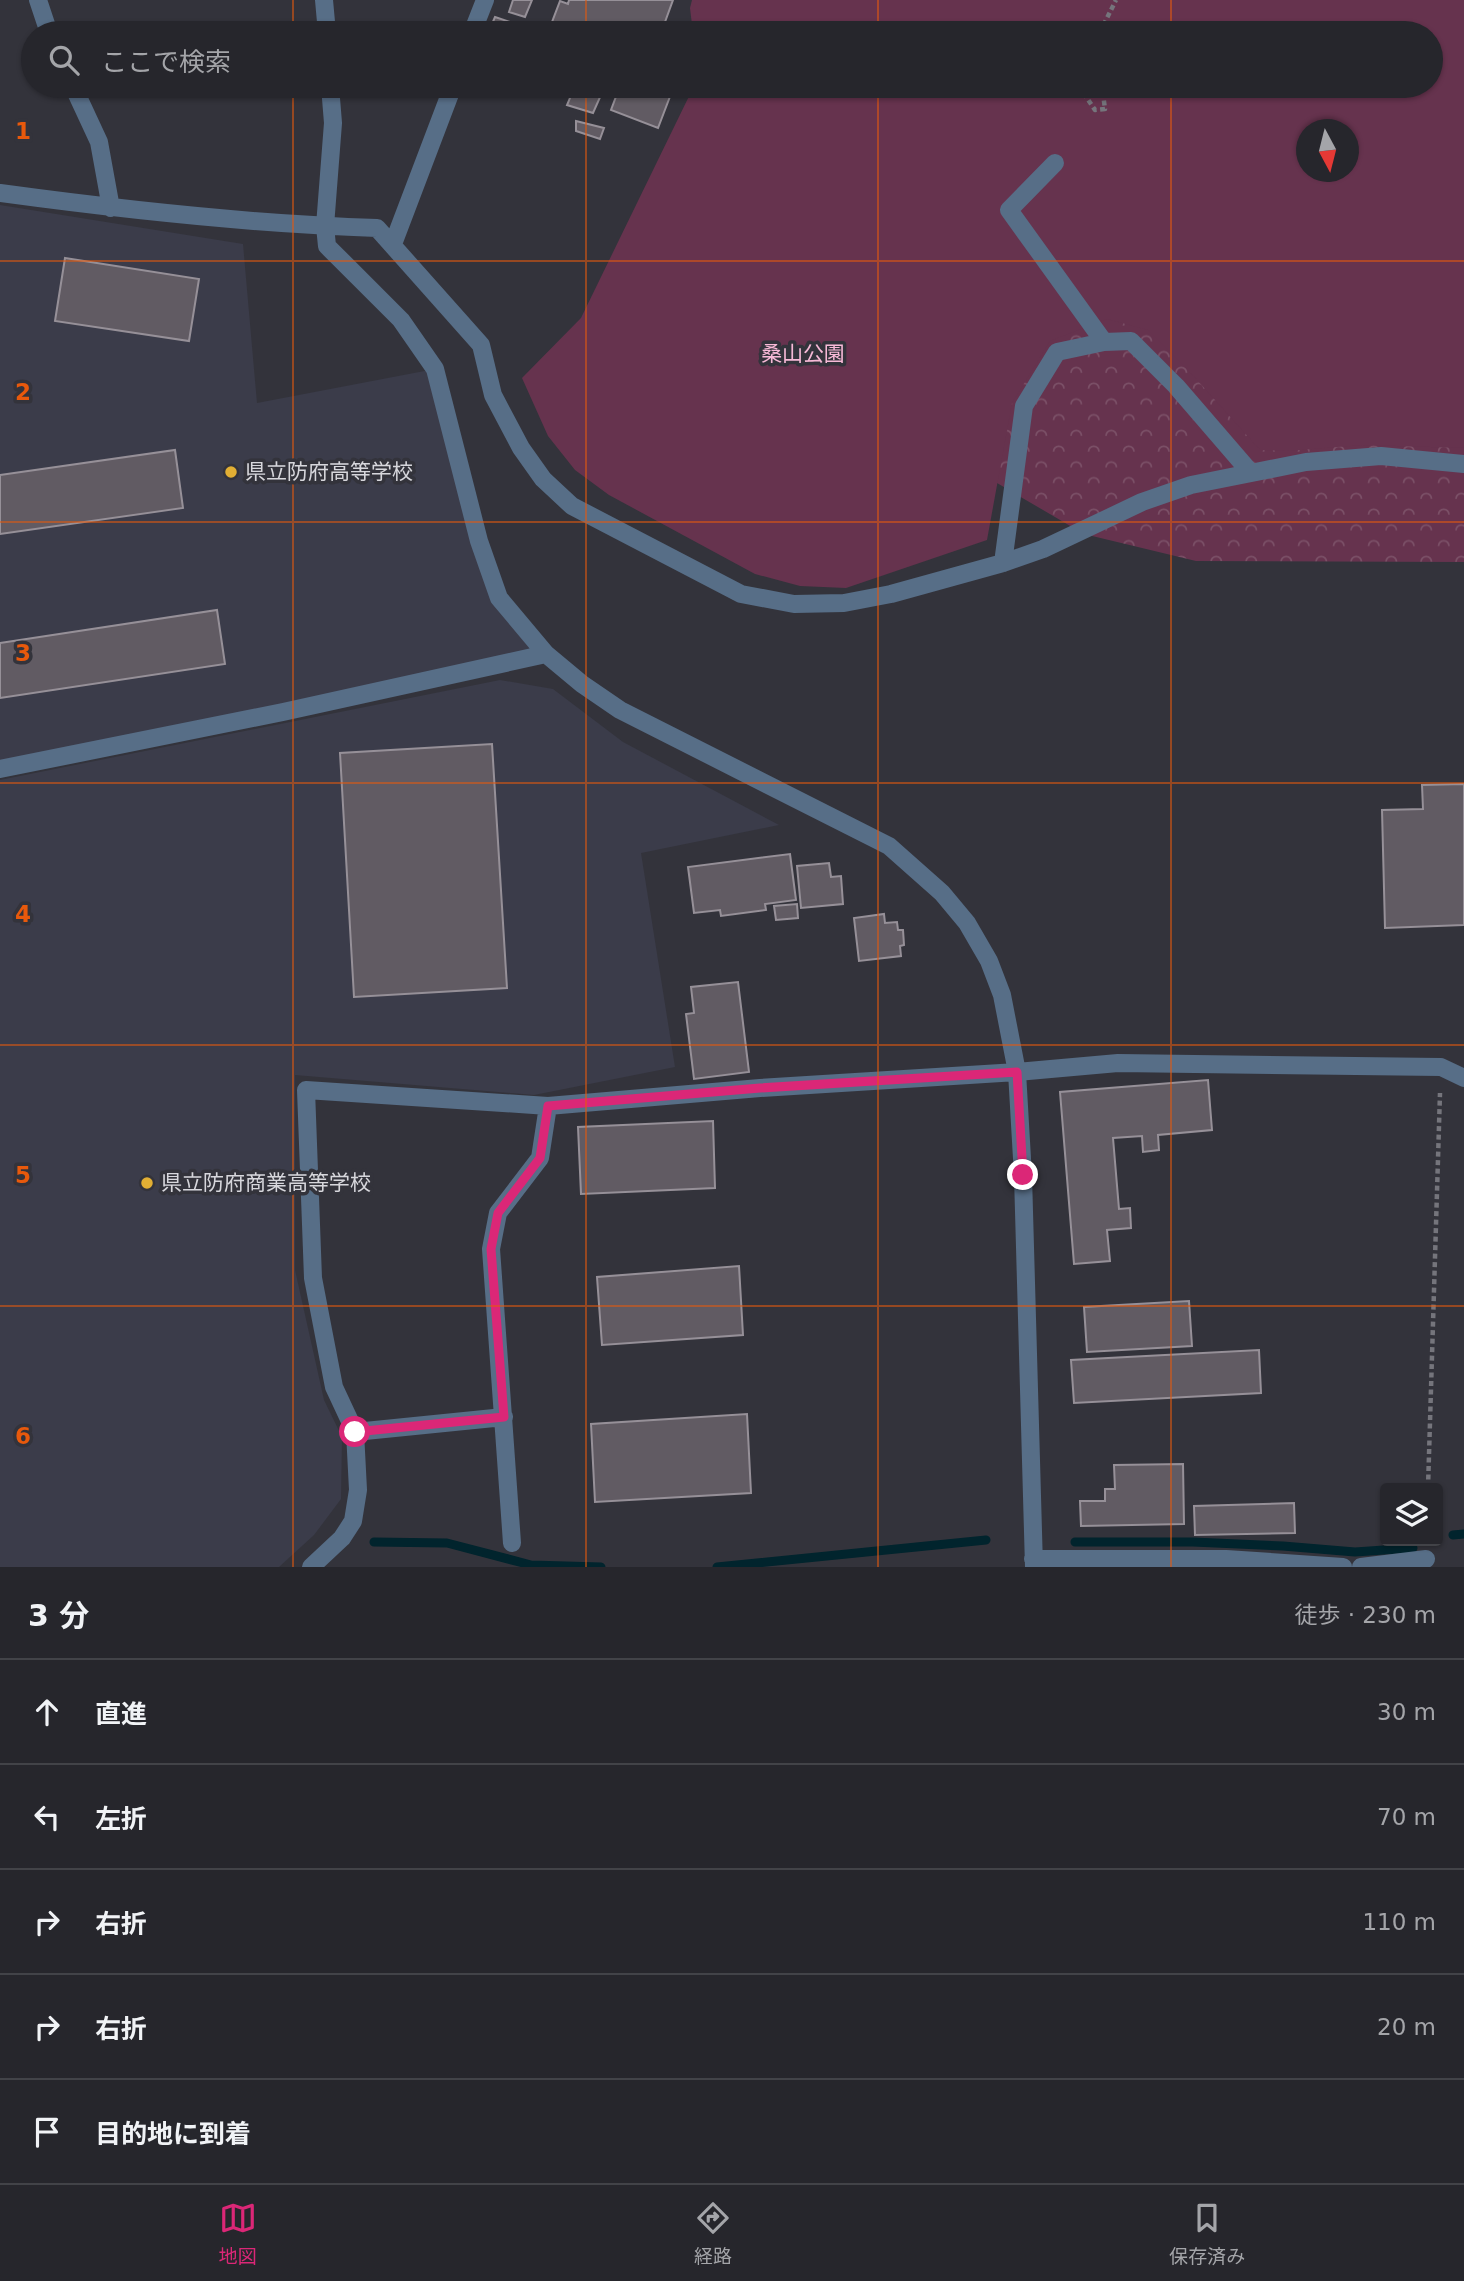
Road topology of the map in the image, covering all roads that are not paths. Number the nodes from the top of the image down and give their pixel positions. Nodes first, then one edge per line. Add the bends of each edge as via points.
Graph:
1 (38, 0) edge
2 (324, 0) edge
3 (485, 0) edge
4 (45, 21) edge
5 (326, 21) edge
6 (477, 21) edge
7 (79, 98) edge
8 (331, 98) edge
9 (448, 98) edge
10 (1055, 163) dead end
11 (0, 193) edge
12 (111, 208) junction
13 (326, 226) junction
14 (393, 244) junction
15 (1104, 342) junction
16 (1464, 464) edge
17 (1251, 472) junction
18 (1003, 563) junction
19 (546, 654) junction
20 (0, 769) edge
21 (1017, 1072) junction
22 (1464, 1078) edge
23 (548, 1106) junction
24 (504, 1417) junction
25 (355, 1432) junction
26 (512, 1542) dead end
27 (1426, 1559) dead end
28 (1034, 1563) edge
29 (311, 1567) edge
30 (1343, 1567) edge
31 (1361, 1567) edge

1 - 4 street
2 - 5 street
3 - 6 street
7 - 12 street via 99,142
8 - 13 street
9 - 14 street
10 - 15 street via 1009,210
11 - 12 street
12 - 13 street
13 - 14 street via 377,228
13 - 19 street via 327,246 401,320 435,369 479,541 499,598
14 - 18 street via 481,345 493,396 521,448 543,479 572,506 741,594 794,604 844,603 891,594
15 - 17 street via 1131,341
15 - 18 street via 1057,352 1024,406
16 - 17 street via 1381,456
17 - 18 street via 1142,502
19 - 20 street
19 - 21 street via 620,710 888,846 942,893 967,923 989,961 1002,995
21 - 22 street via 1118,1063 1441,1068
21 - 23 street
21 - 28 street
23 - 24 street via 540,1158 498,1213 491,1249
23 - 25 street via 306,1090 313,1278 334,1387
24 - 25 street
24 - 26 street
25 - 29 street via 358,1490 353,1521
27 - 31 street
28 - 30 street via 1226,1559

